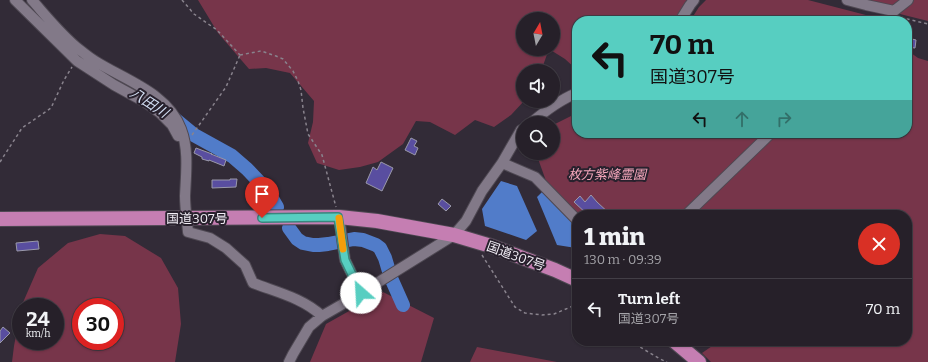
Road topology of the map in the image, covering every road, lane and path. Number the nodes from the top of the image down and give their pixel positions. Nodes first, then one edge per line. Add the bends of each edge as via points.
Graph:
1 (15, 0) edge
2 (32, 0) edge
3 (182, 0) edge
4 (694, 0) edge
5 (847, 0) edge
6 (908, 0) edge
7 (894, 11) junction
8 (683, 16) edge
9 (900, 16) edge
10 (912, 20) edge
11 (928, 24) edge
12 (240, 55) junction
13 (77, 61) junction
14 (572, 95) edge
15 (540, 116) edge
16 (766, 138) edge
17 (516, 139) edge
18 (185, 140) junction
19 (0, 162) edge
20 (502, 163) junction
21 (691, 210) edge
22 (572, 215) edge
23 (338, 217) junction
24 (0, 219) edge
25 (186, 219) junction
26 (454, 235) junction
27 (474, 241) junction
28 (572, 278) edge
29 (361, 293) junction
30 (572, 306) edge
31 (322, 316) junction
32 (638, 346) edge
33 (680, 346) edge
34 (289, 362) edge
35 (667, 362) edge
36 (699, 362) edge

1 - 13 street
2 - 18 street via 64,35 94,61 166,104 175,115
3 - 12 path via 194,14 217,30
4 - 8 street
5 - 7 street
6 - 7 street
7 - 9 path
10 - 11 path
12 - 18 path via 226,87 191,137
12 - 23 path via 262,52 276,56 283,59 293,71 301,90 308,134 322,156
13 - 18 street via 160,113 172,125 177,136
13 - 19 path via 64,80 51,108 22,128
14 - 15 street
16 - 21 street
17 - 20 street
18 - 25 street
20 - 22 street via 535,177
20 - 26 street via 482,191 466,221
23 - 25 highway, 国道307号
23 - 26 highway, 国道307号 via 378,221
23 - 29 street via 345,260
24 - 25 highway, 国道307号
25 - 31 street via 188,232 210,238 245,265 252,283 298,299
26 - 27 highway, 国道307号
26 - 29 street
27 - 28 highway, 国道307号
27 - 30 path via 515,307 525,313 542,315 554,314
29 - 31 street
31 - 34 street via 309,328
32 - 35 path
33 - 36 highway

